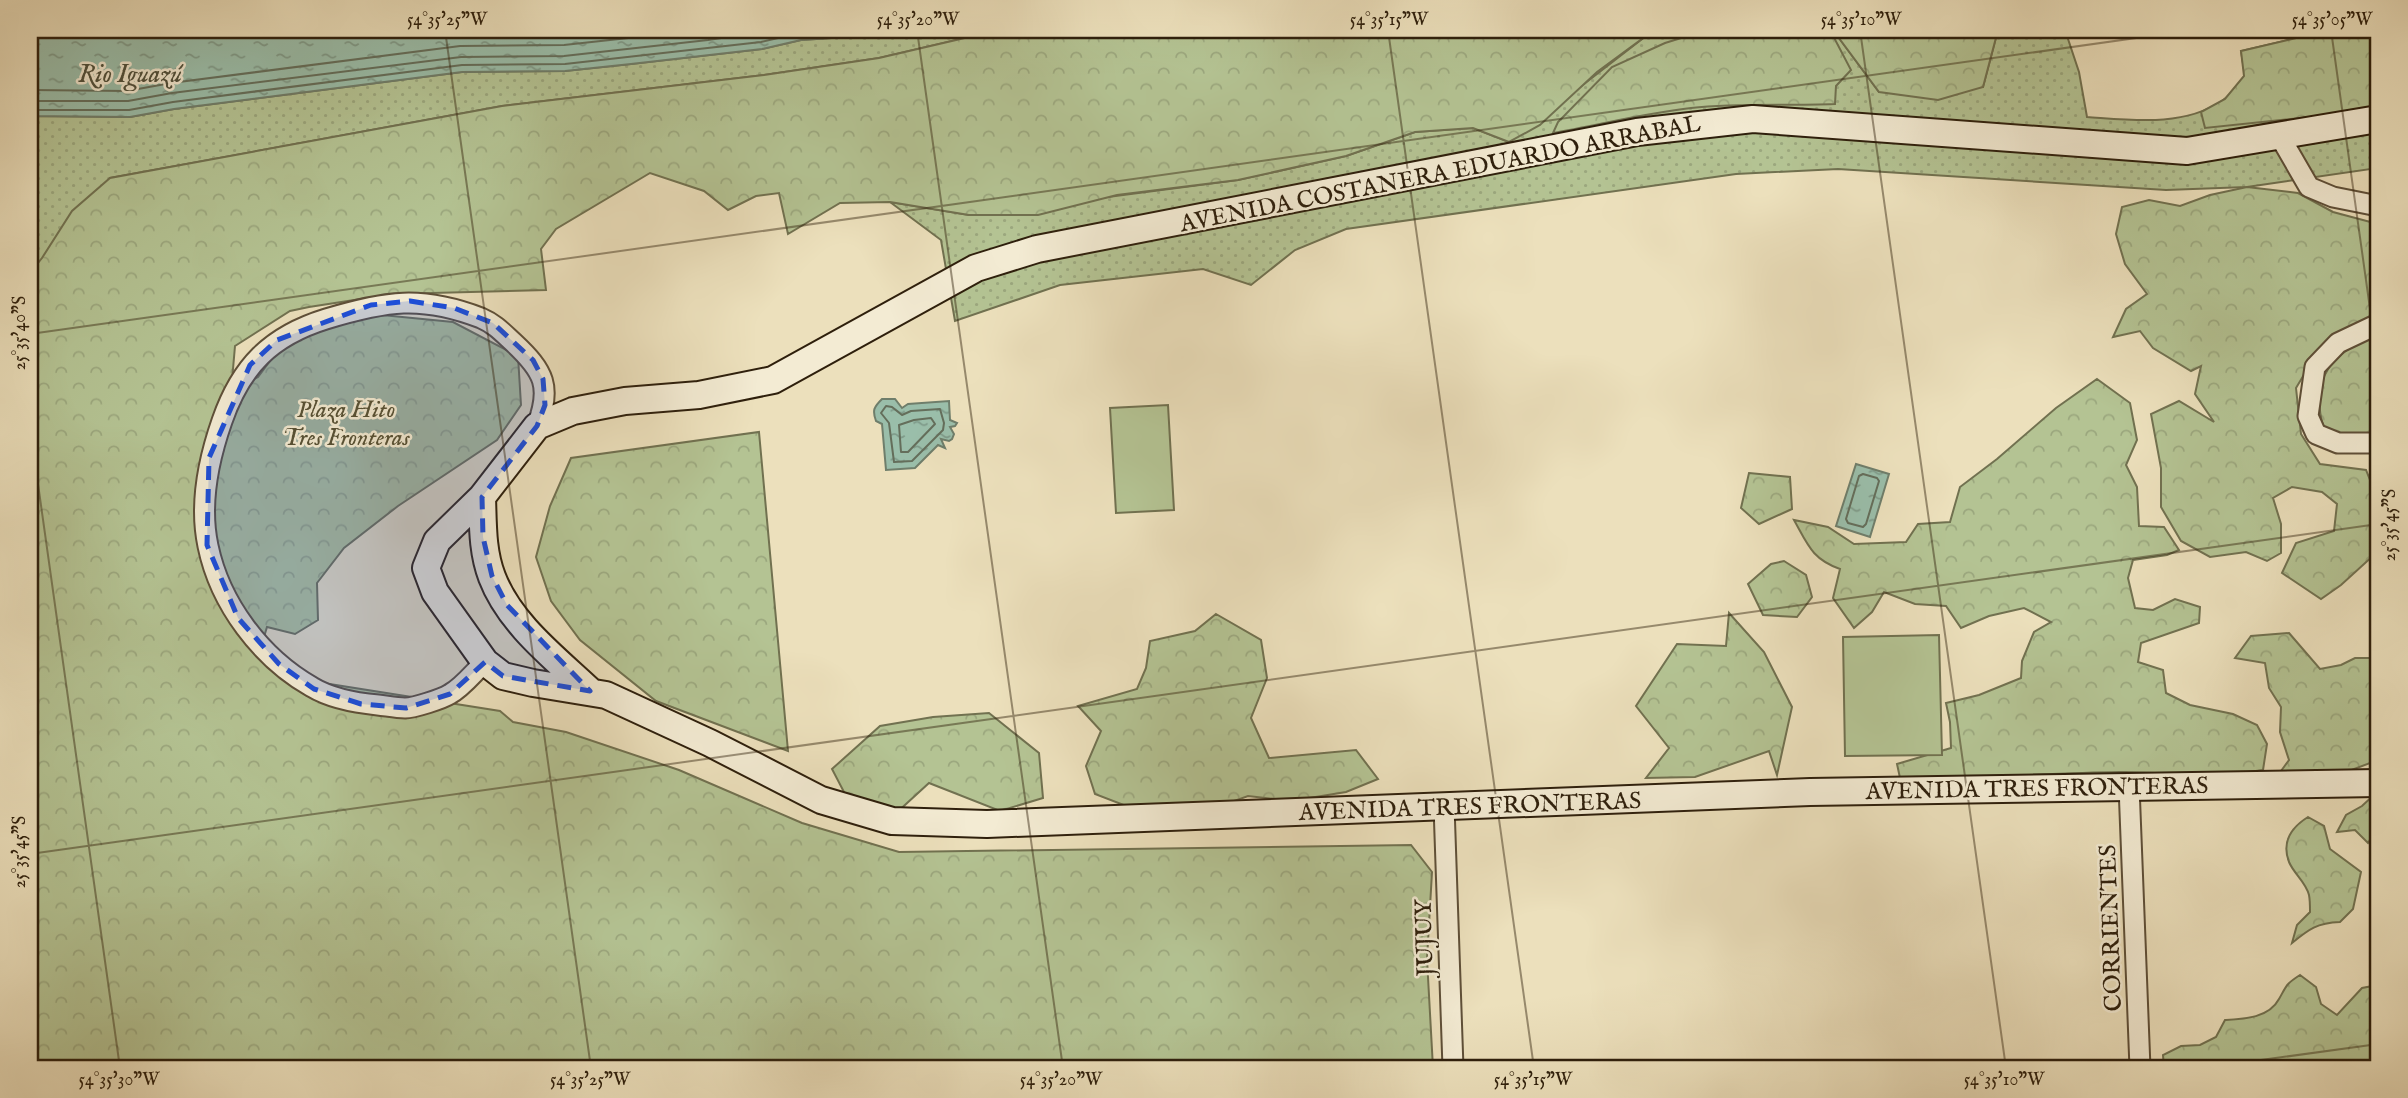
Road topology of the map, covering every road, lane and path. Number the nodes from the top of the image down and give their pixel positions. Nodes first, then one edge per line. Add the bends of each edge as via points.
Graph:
1 (2378, 119) edge
2 (2279, 135) junction
3 (2378, 206) edge
4 (2378, 324) edge
5 (537, 426) junction
6 (2378, 443) edge
7 (482, 496) junction
8 (485, 662) junction
9 (590, 691) junction
10 (2378, 783) edge
11 (2129, 786) junction
12 (1444, 806) junction
13 (1452, 1068) edge
14 (2140, 1068) edge

1 - 2 main road, AVENIDA COSTANERA EDUARDO ARRABAL
2 - 3 street via 2309,187
2 - 5 main road, AVENIDA COSTANERA EDUARDO ARRABAL via 2187,151 1753,119 1637,132 1037,249 976,268 773,380 573,411
4 - 6 street via 2339,343 2315,367 2308,415 2316,434 2338,443
5 - 7 main road, AVENIDA COSTANERA EDUARDO ARRABAL
5 - 8 street, AVENIDA COSTANERA EDUARDO ARRABAL via 545,405 543,379 533,360 493,323 454,308 397,302 309,324 277,340 250,365 225,411 209,458 207,545 217,578 238,618 279,664 314,689 361,704 407,708 450,694
7 - 8 main road, AVENIDA COSTANERA EDUARDO ARRABAL via 437,541 426,568 435,592
7 - 9 main road via 483,537 492,576 507,605
8 - 9 main road, AVENIDA COSTANERA EDUARDO ARRABAL via 503,676
9 - 12 main road, AVENIDA TRES FRONTERAS via 710,743 821,800 892,821 987,824
10 - 11 main road, AVENIDA TRES FRONTERAS
11 - 12 main road, AVENIDA TRES FRONTERAS
11 - 14 street, CORRIENTES
12 - 13 street, JUJUY

